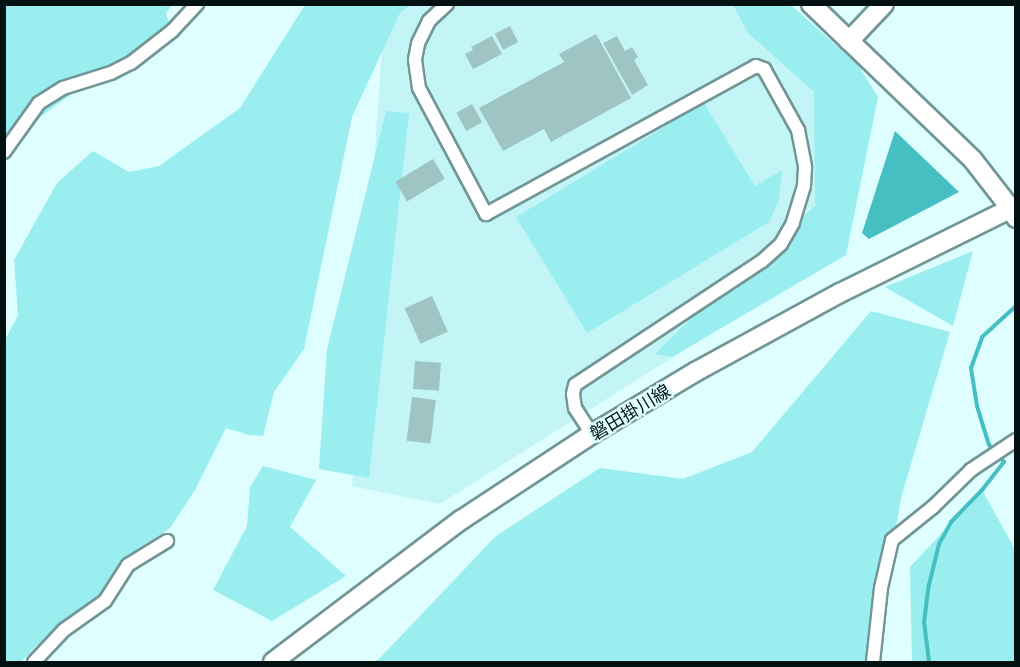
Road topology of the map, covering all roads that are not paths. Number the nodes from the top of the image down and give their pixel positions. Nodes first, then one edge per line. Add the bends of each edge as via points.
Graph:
1 (197, 4) edge
2 (447, 4) edge
3 (811, 4) edge
4 (884, 4) edge
5 (849, 41) junction
6 (4, 152) edge
7 (1014, 211) edge
8 (592, 435) junction
9 (1016, 440) edge
10 (167, 541) dead end
11 (34, 663) edge
12 (273, 663) edge
13 (873, 663) edge

1 - 6 street via 172,31 131,63 63,88 39,104
2 - 8 street via 429,21 418,44 415,60 419,88 486,214 756,66 764,69 798,130 806,167 804,186 793,223 781,244 762,261 575,385 575,408
3 - 5 main road
4 - 5 main road
5 - 7 main road via 973,160
7 - 8 main road, 磐田掛川線 via 840,293 695,372
8 - 12 main road, 磐田掛川線 via 461,520
9 - 13 street via 971,470 892,540 881,588
10 - 11 street via 128,565 105,601 64,630

